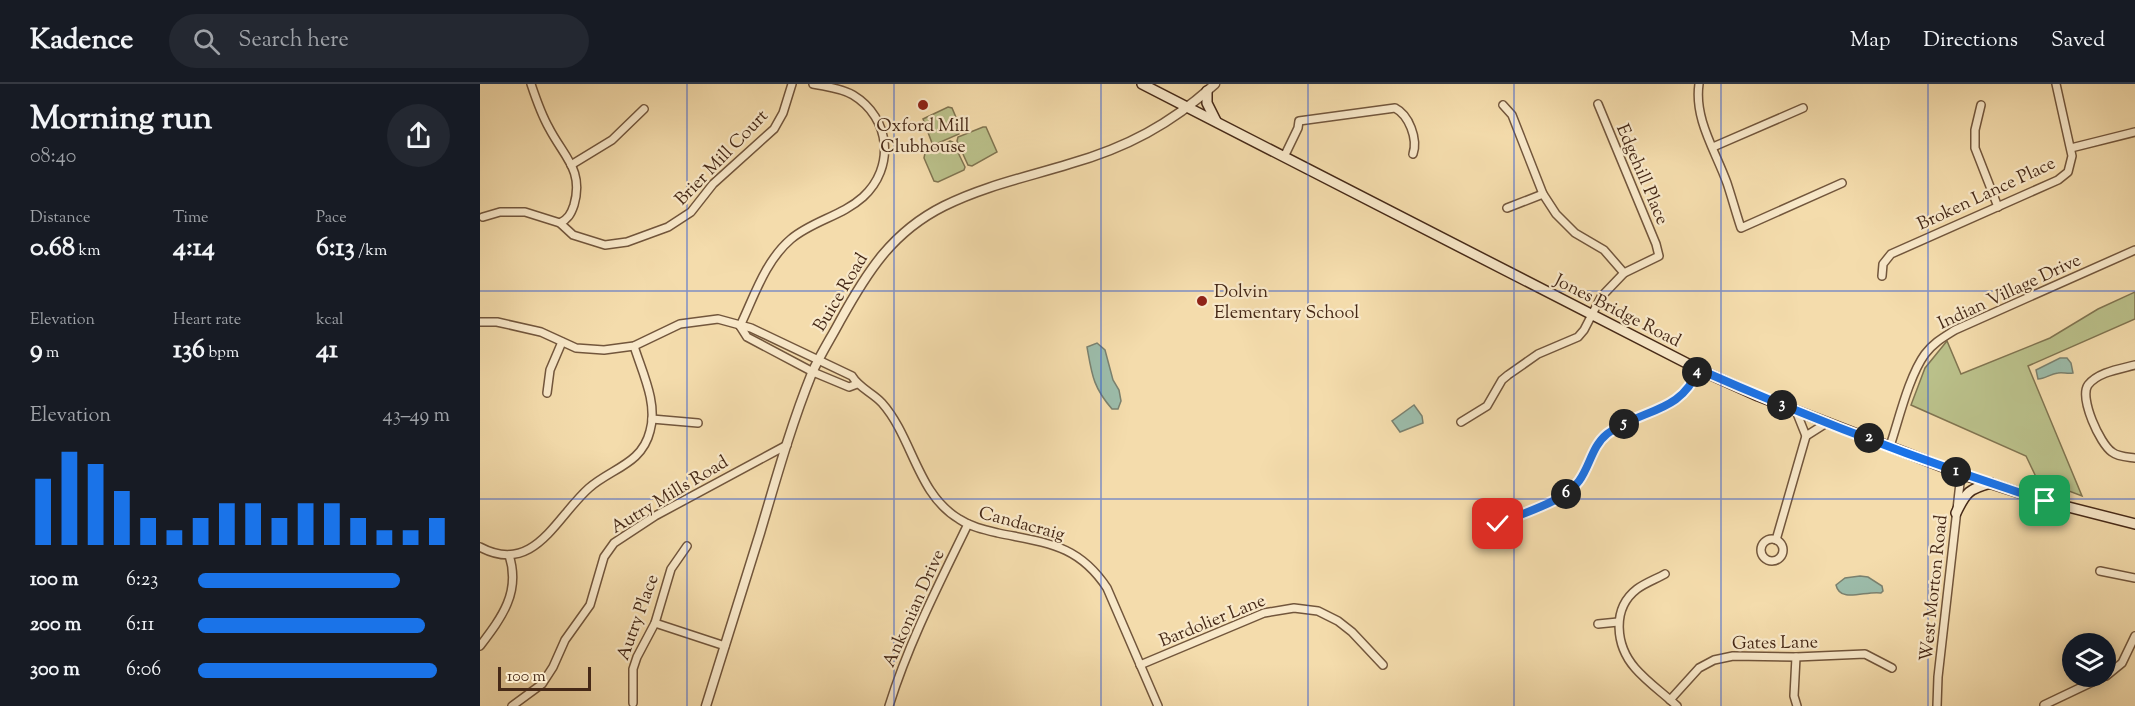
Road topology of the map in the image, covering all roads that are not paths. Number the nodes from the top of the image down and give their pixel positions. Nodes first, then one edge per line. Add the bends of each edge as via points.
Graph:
1 (531, 84) edge
2 (792, 84) edge
3 (813, 84) edge
4 (1142, 84) edge
5 (1700, 84) edge
6 (2056, 84) edge
7 (1211, 88) edge
8 (1598, 104) dead end
9 (1503, 105) dead end
10 (1981, 105) dead end
11 (1187, 107) junction
12 (1803, 108) dead end
13 (644, 109) dead end
14 (1217, 123) junction
15 (2135, 132) edge
16 (1713, 147) junction
17 (2071, 148) junction
18 (1413, 154) dead end
19 (1284, 157) junction
20 (571, 165) junction
21 (1842, 183) dead end
22 (1542, 194) junction
23 (1998, 207) junction
24 (1508, 208) dead end
25 (483, 217) dead end
26 (560, 223) junction
27 (2135, 250) edge
28 (1624, 273) junction
29 (1882, 276) dead end
30 (1591, 316) junction
31 (480, 322) edge
32 (740, 326) junction
33 (562, 342) junction
34 (634, 346) junction
35 (819, 361) junction
36 (2135, 365) edge
37 (1698, 369) junction
38 (813, 372) junction
39 (857, 384) junction
40 (547, 393) dead end
41 (1796, 411) junction
42 (652, 419) junction
43 (1461, 422) dead end
44 (1828, 422) junction
45 (698, 423) dead end
46 (1806, 436) junction
47 (787, 445) junction
48 (1890, 446) junction
49 (2135, 458) edge
50 (1961, 474) junction
51 (1991, 483) junction
52 (1956, 513) junction
53 (968, 524) junction
54 (1498, 524) dead end
55 (2135, 524) edge
56 (1776, 540) dead end
57 (687, 546) dead end
58 (480, 547) edge
59 (508, 555) junction
60 (2100, 571) dead end
61 (1665, 574) dead end
62 (2135, 578) edge
63 (1618, 622) junction
64 (655, 623) junction
65 (1598, 624) dead end
66 (2135, 636) edge
67 (480, 646) edge
68 (725, 646) junction
69 (1796, 657) junction
70 (1140, 665) junction
71 (1383, 665) dead end
72 (2116, 666) edge
73 (1893, 668) dead end
74 (2081, 687) edge
75 (1670, 700) junction
76 (633, 703) dead end
77 (2044, 705) edge
78 (512, 706) edge
79 (706, 706) edge
80 (890, 706) edge
81 (1158, 706) edge
82 (1677, 706) edge
83 (1797, 706) edge
84 (1937, 706) edge

1 - 20 street via 544,119
2 - 26 street, Brier Mill Court via 774,129 722,176 683,219 616,245 581,239
3 - 32 street via 842,90 867,106 882,130 884,159 876,181 862,198 804,230 781,249 767,268
4 - 11 main road, Jones Bridge Road
5 - 16 street via 1698,110
6 - 17 street, Broken Lance Place
7 - 11 street, Buice Road
7 - 14 main road via 1207,106
8 - 28 street, Edgehill Place via 1659,256
9 - 22 street via 1512,115
10 - 23 street via 1975,148
11 - 14 main road, Jones Bridge Road
11 - 35 street, Buice Road via 1154,131 1119,147 977,192 903,231 868,272
12 - 16 street
13 - 20 street via 612,140
14 - 19 main road, Jones Bridge Road
15 - 17 street
16 - 21 street via 1741,228
17 - 23 street, Broken Lance Place via 2071,164 2062,177
18 - 19 street via 1416,146 1408,121 1395,108 1299,121
19 - 30 main road, Jones Bridge Road
20 - 26 street via 576,174 577,193 572,212
22 - 24 street
22 - 28 street via 1561,222 1604,250
23 - 29 street, Broken Lance Place via 1891,254 1883,264
25 - 26 street, Brier Mill Court via 525,212
27 - 48 street, Indian Village Drive via 1939,339 1917,367
28 - 30 street via 1601,297
30 - 37 main road, Jones Bridge Road
30 - 43 street via 1578,337 1538,354 1516,369 1502,380 1487,406
31 - 33 street, Candacraig via 542,332
32 - 34 street, Candacraig via 718,319 680,324
32 - 35 street, Candacraig
32 - 38 street, Candacraig via 747,337
33 - 34 street, Candacraig via 576,348 604,350
33 - 40 street via 550,370
34 - 42 street via 652,404
35 - 38 street, Buice Road
35 - 39 street, Candacraig via 852,376
36 - 49 street via 2094,379 2085,394 2088,410 2107,448
37 - 41 main road, Jones Bridge Road
37 - 54 street via 1690,387 1676,400 1605,435 1581,479 1568,492
38 - 39 street, Candacraig via 849,387
38 - 47 street, Buice Road
39 - 53 street, Candacraig via 882,403 934,496
41 - 44 main road, Jones Bridge Road
41 - 46 street
42 - 45 street
42 - 59 street via 640,454 592,486 546,537
44 - 46 street
44 - 48 main road, Jones Bridge Road
46 - 56 street
47 - 68 street, Buice Road
47 - 78 street, Autry Mills Road via 655,516 614,543 604,557 590,605 565,640 553,667 542,684
48 - 50 main road, Jones Bridge Road
50 - 51 main road, Jones Bridge Road
50 - 52 street, West Morton Road
51 - 52 main road via 1972,488
51 - 55 main road, Jones Bridge Road
52 - 84 street, West Morton Road
53 - 70 street, Candacraig via 1056,546 1085,562 1107,588
53 - 80 street, Ankonian Drive via 921,620
57 - 64 street, Autry Place via 671,569
58 - 59 street
59 - 67 street via 513,567 510,601
60 - 62 street
61 - 63 street via 1635,590
63 - 65 street
63 - 75 street via 1620,646 1629,662
64 - 68 street
64 - 76 street, Autry Place via 636,657
66 - 72 street via 2127,656
68 - 79 street, Buice Road
69 - 73 street, Gates Lane via 1865,654
69 - 75 street, Gates Lane via 1733,656 1714,660 1699,668
69 - 83 street
70 - 71 street, Bardolier Lane via 1264,613 1294,608 1318,611 1338,621
70 - 81 street, Candacraig
74 - 77 street
75 - 82 street

